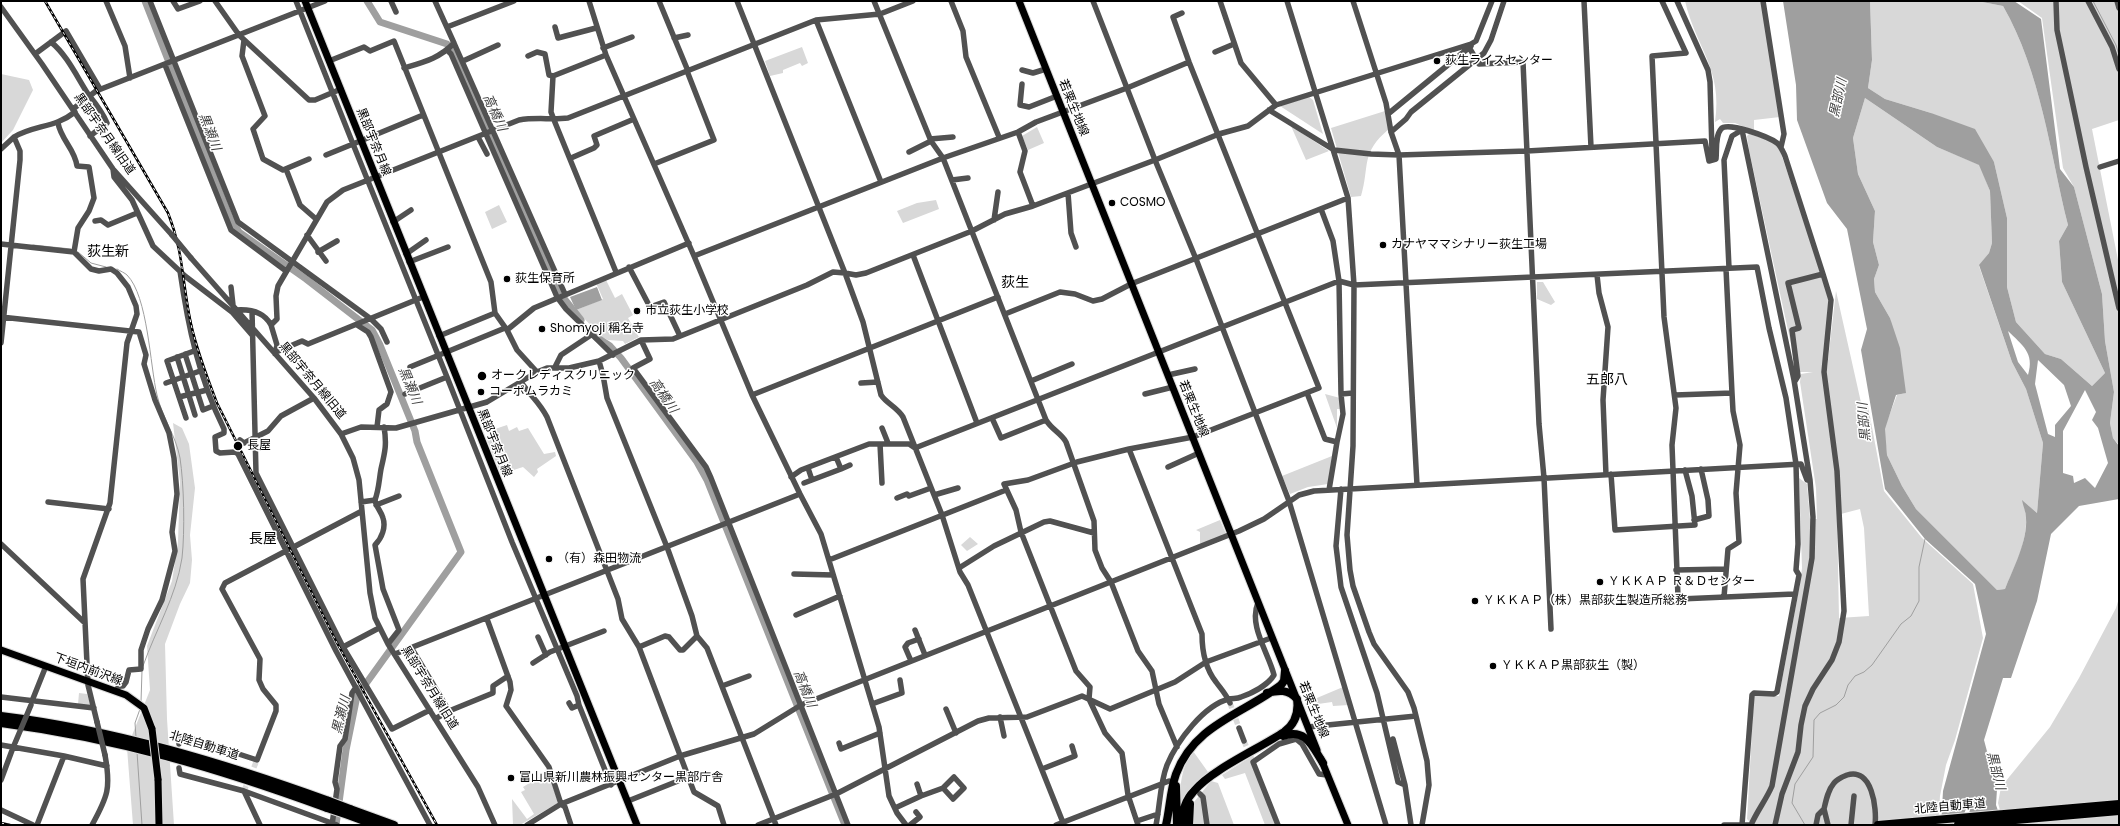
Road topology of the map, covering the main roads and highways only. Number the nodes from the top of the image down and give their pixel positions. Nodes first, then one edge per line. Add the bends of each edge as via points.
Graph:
1 (1019, 1) edge
2 (306, 5) edge
3 (1, 650) edge
4 (1285, 671) junction
5 (1267, 693) junction
6 (1297, 699) junction
7 (1, 716) edge
8 (1, 723) edge
9 (1274, 739) junction
10 (1182, 760) junction
11 (1322, 763) junction
12 (1208, 779) junction
13 (328, 804) junction
14 (2119, 804) edge
15 (2119, 811) edge
16 (349, 812) junction
17 (159, 825) edge
18 (375, 825) edge
19 (394, 825) edge
20 (637, 825) edge
21 (1166, 825) edge
22 (1177, 825) edge
23 (1182, 825) edge
24 (1189, 825) edge
25 (1348, 825) edge
26 (1878, 825) edge
27 (1958, 825) edge

1 - 4 main road, 若栗生地線
2 - 20 main road, 黒部宇奈月線 via 406,254 419,298 439,336 469,408 540,598 564,646
3 - 17 main road, 下垣内前沢線, bridge via 116,691 134,699 144,708 152,729 158,779
4 - 5 highway via 1283,683
4 - 6 main road, 若栗生地線
5 - 6 highway via 1286,691
5 - 10 highway via 1202,736 1192,744
6 - 9 highway via 1298,708 1294,721
6 - 11 main road, 若栗生地線
7 - 13 highway, 北陸自動車道 via 66,725 166,747 235,768
8 - 13 highway, 北陸自動車道 via 77,734 166,755
9 - 11 highway via 1294,733 1302,735 1312,745
9 - 12 highway
10 - 21 highway via 1171,790
10 - 22 highway via 1176,789
11 - 25 main road, 若栗生地線
12 - 23 highway via 1187,800
12 - 24 highway via 1191,800
13 - 16 highway, 北陸自動車道, bridge
14 - 26 highway, 北陸自動車道
15 - 27 highway, 北陸自動車道
16 - 18 highway, 北陸自動車道
16 - 19 highway, 北陸自動車道

